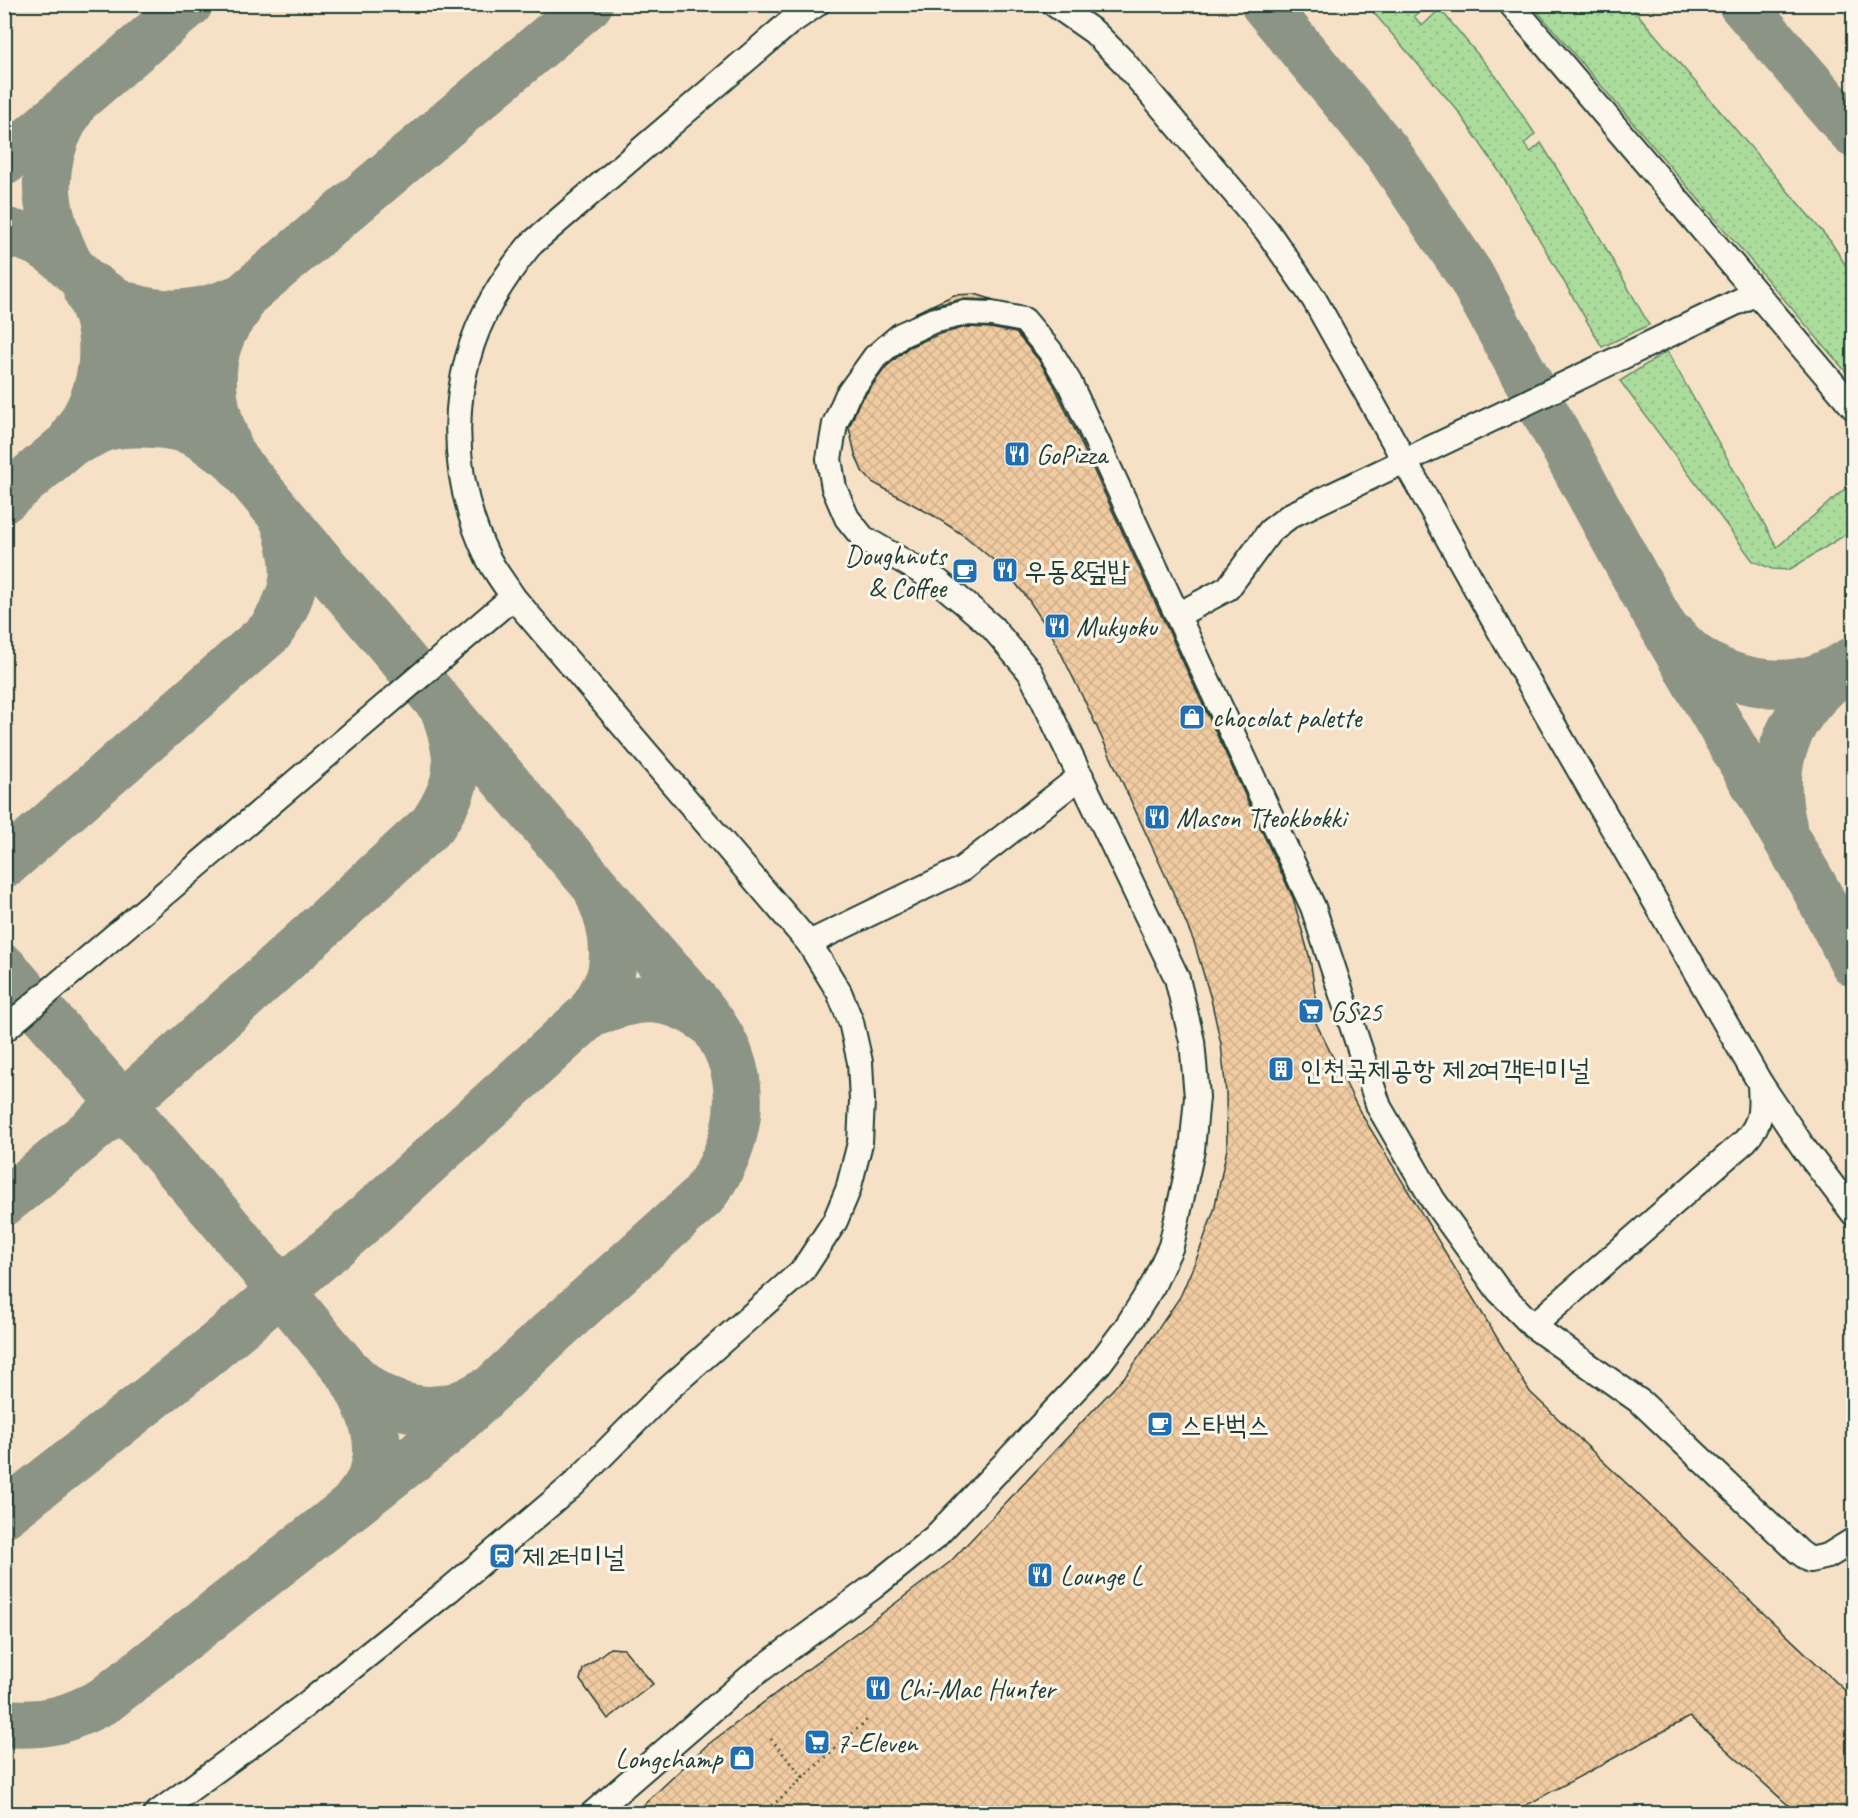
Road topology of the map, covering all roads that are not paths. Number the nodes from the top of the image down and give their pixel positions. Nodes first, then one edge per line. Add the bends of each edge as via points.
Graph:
1 (817, 4) edge
2 (1054, 4) edge
3 (1511, 4) edge
4 (1756, 293) junction
5 (1854, 408) edge
6 (1404, 459) junction
7 (513, 597) junction
8 (1178, 615) junction
9 (1081, 776) junction
10 (809, 943) junction
11 (4, 1030) edge
12 (1760, 1083) junction
13 (1745, 1141) junction
14 (1803, 1146) junction
15 (1850, 1201) edge
16 (1533, 1326) junction
17 (1854, 1540) edge
18 (156, 1814) edge
19 (592, 1814) edge

1 - 7 lane via 789,23 556,221 530,245 491,300 466,363 457,440 473,523 489,560
2 - 6 lane via 1094,32 1122,60 1267,231 1314,299
3 - 4 lane
4 - 5 lane
4 - 6 lane
6 - 8 lane via 1291,515 1270,531 1228,588
6 - 12 lane
7 - 10 lane
7 - 11 lane
8 - 9 lane via 1069,382 1024,320 965,314 932,321 901,335 874,357 847,396 835,423 829,459 834,488 847,518 863,538 939,582 992,627 1030,672
8 - 16 lane via 1313,907 1379,1107 1433,1200 1499,1291
9 - 10 lane via 962,869
9 - 19 lane via 1177,978 1192,1041 1197,1097 1192,1150 1171,1246 1126,1328 1099,1364 935,1537 749,1678
10 - 18 lane via 839,992 851,1022 860,1062 862,1101 860,1143 848,1190 835,1221 803,1270 668,1389 574,1484 449,1590 304,1706
12 - 13 lane via 1758,1123
12 - 14 lane
13 - 14 lane via 1775,1136
13 - 16 lane
14 - 15 lane
16 - 17 lane via 1642,1403 1810,1560 1828,1556

